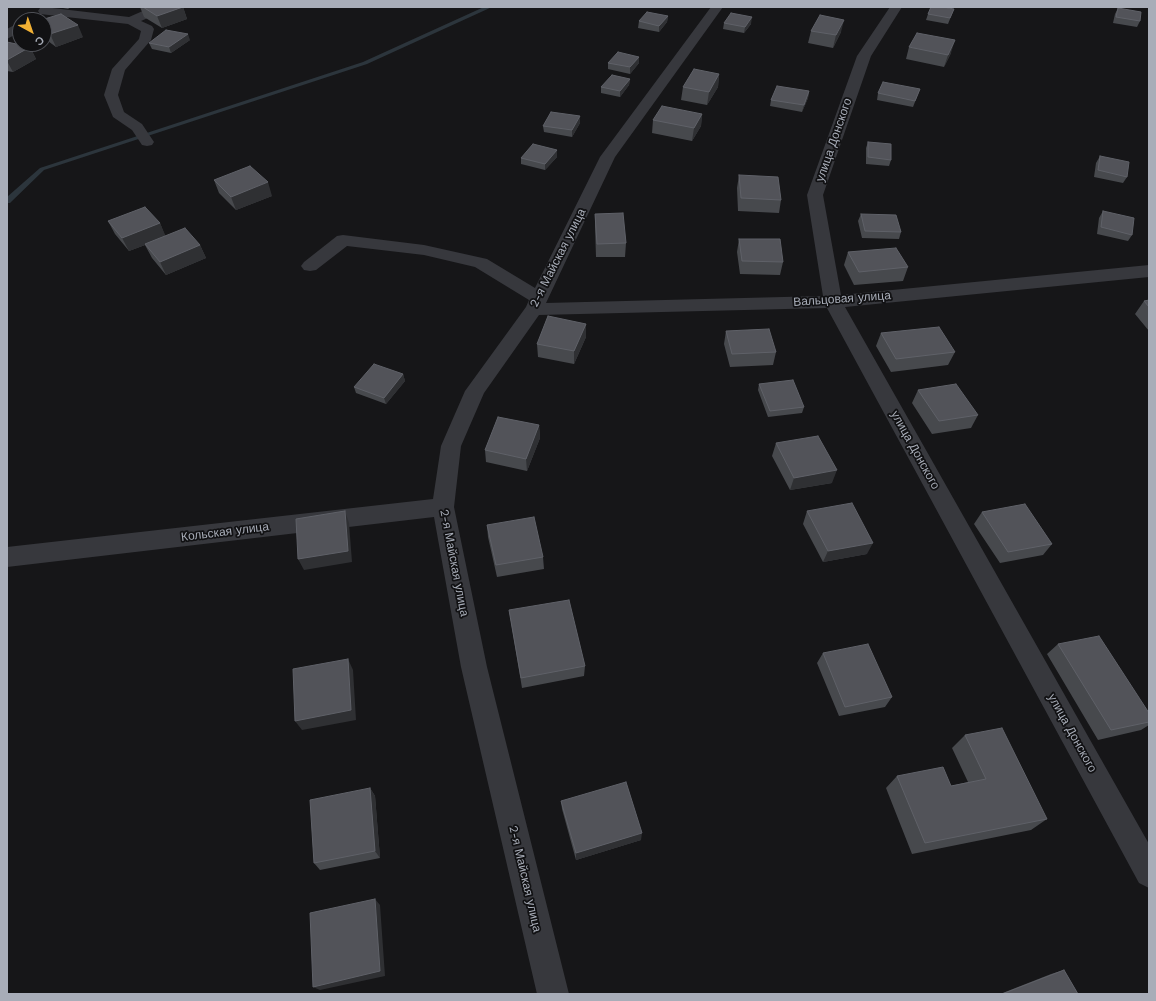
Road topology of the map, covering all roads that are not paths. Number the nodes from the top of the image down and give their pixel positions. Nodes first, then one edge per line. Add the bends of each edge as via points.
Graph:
1 (162, 7) edge
2 (717, 7) edge
3 (896, 7) edge
4 (52, 13) edge
5 (131, 21) junction
6 (147, 142) dead end
7 (310, 266) dead end
8 (1149, 271) edge
9 (833, 302) junction
10 (536, 303) junction
11 (443, 507) junction
12 (7, 557) edge
13 (1149, 873) edge
14 (552, 994) edge

1 - 5 street
2 - 10 street, 2-я Майская улица via 608,157
3 - 9 street, улица Донского via 864,56 815,195
4 - 5 street
5 - 6 street via 148,29 145,40 119,69 111,95 118,114 137,127
7 - 10 street via 343,240 424,250 481,263
8 - 9 street, Вальцовая улица
9 - 10 street, Вальцовая улица
9 - 13 street, улица Донского
10 - 11 street, 2-я Майская улица via 475,391 451,446
11 - 12 street, Кольская улица
11 - 14 street, 2-я Майская улица via 474,667

